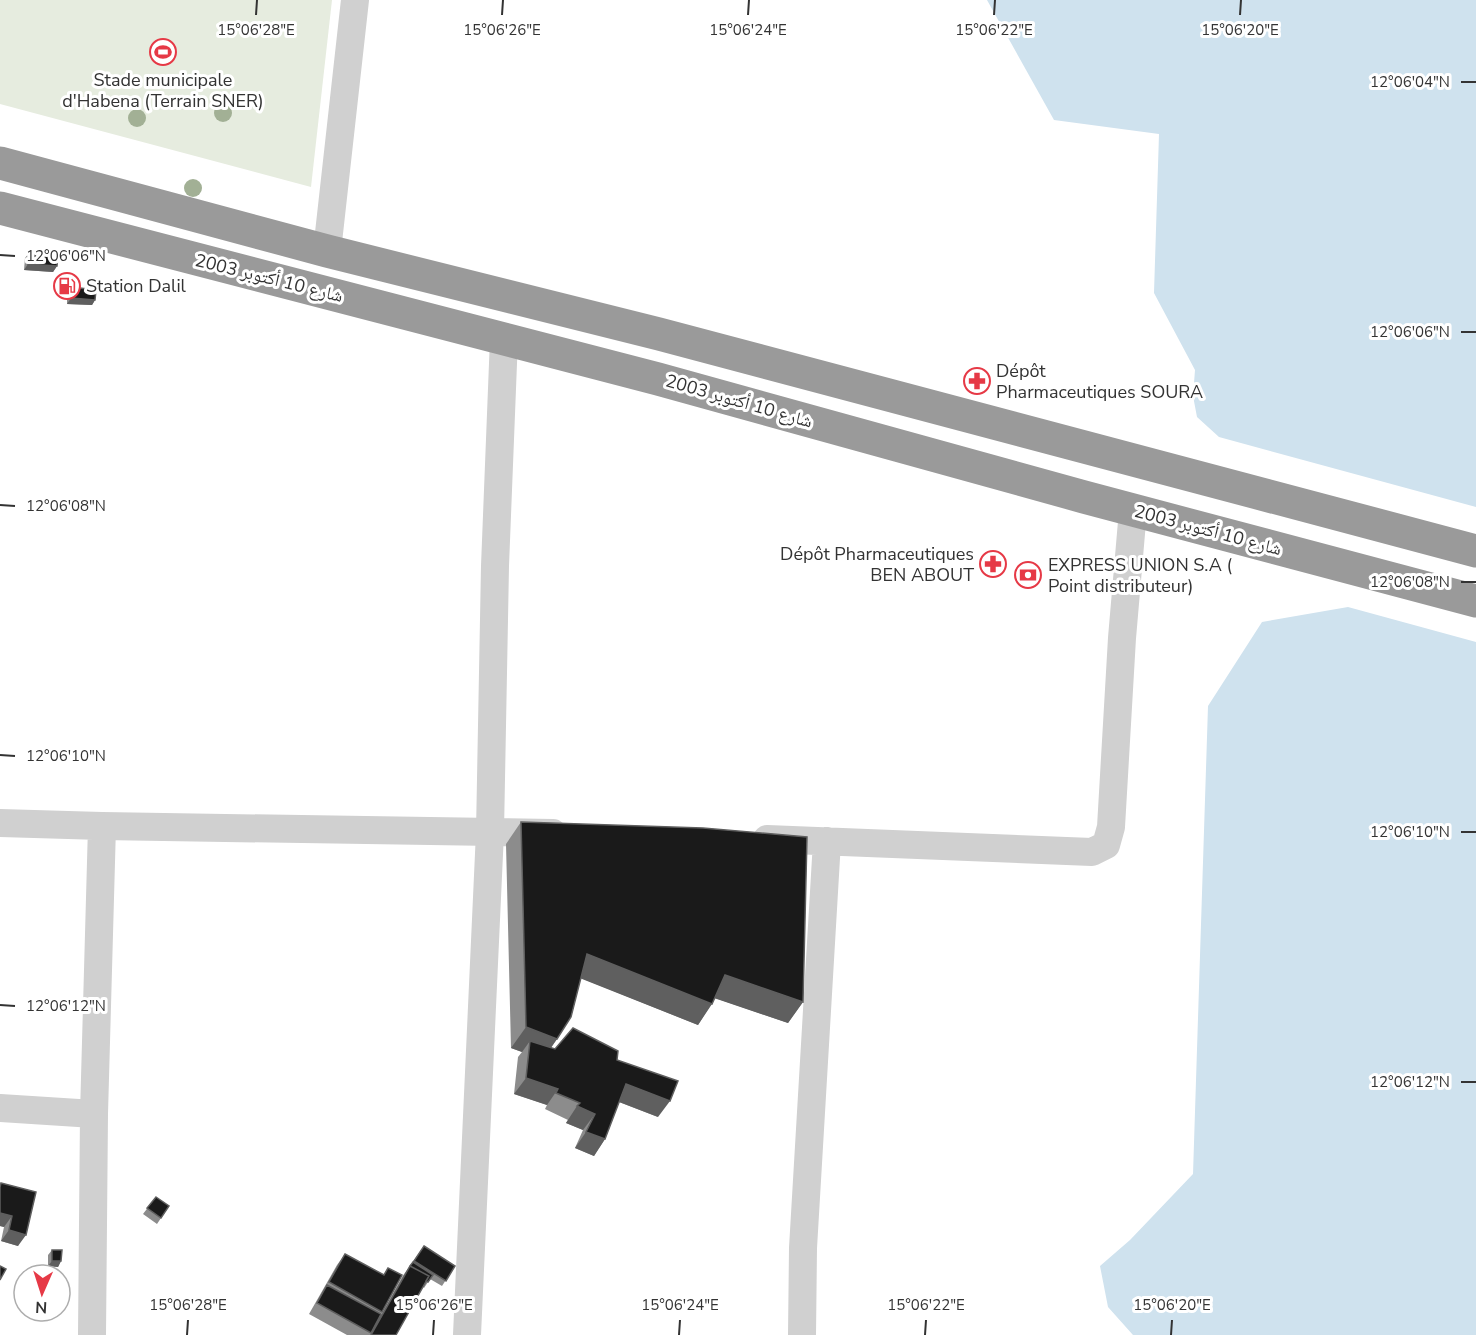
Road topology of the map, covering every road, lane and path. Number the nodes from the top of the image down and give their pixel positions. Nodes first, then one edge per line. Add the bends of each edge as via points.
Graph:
1 (355, 0) edge
2 (0, 163) edge
3 (0, 208) edge
4 (327, 251) junction
5 (504, 338) junction
6 (1133, 510) junction
7 (1476, 551) edge
8 (1476, 601) edge
9 (0, 823) edge
10 (102, 826) junction
11 (490, 832) junction
12 (583, 834) edge
13 (746, 838) edge
14 (827, 841) junction
15 (0, 1108) edge
16 (94, 1114) junction
17 (92, 1335) edge
18 (467, 1335) edge
19 (802, 1335) edge

1 - 4 street
2 - 4 highway
3 - 5 highway, شارع 10 أكتوبر 2003
4 - 7 highway via 671,337
5 - 6 highway, شارع 10 أكتوبر 2003
5 - 11 street
6 - 8 highway, شارع 10 أكتوبر 2003
6 - 14 street via 1111,827 1106,845 1092,852
9 - 10 street
10 - 11 street
10 - 16 street
11 - 12 street
11 - 18 street
13 - 14 street
14 - 19 street via 803,1248
15 - 16 street
16 - 17 street

